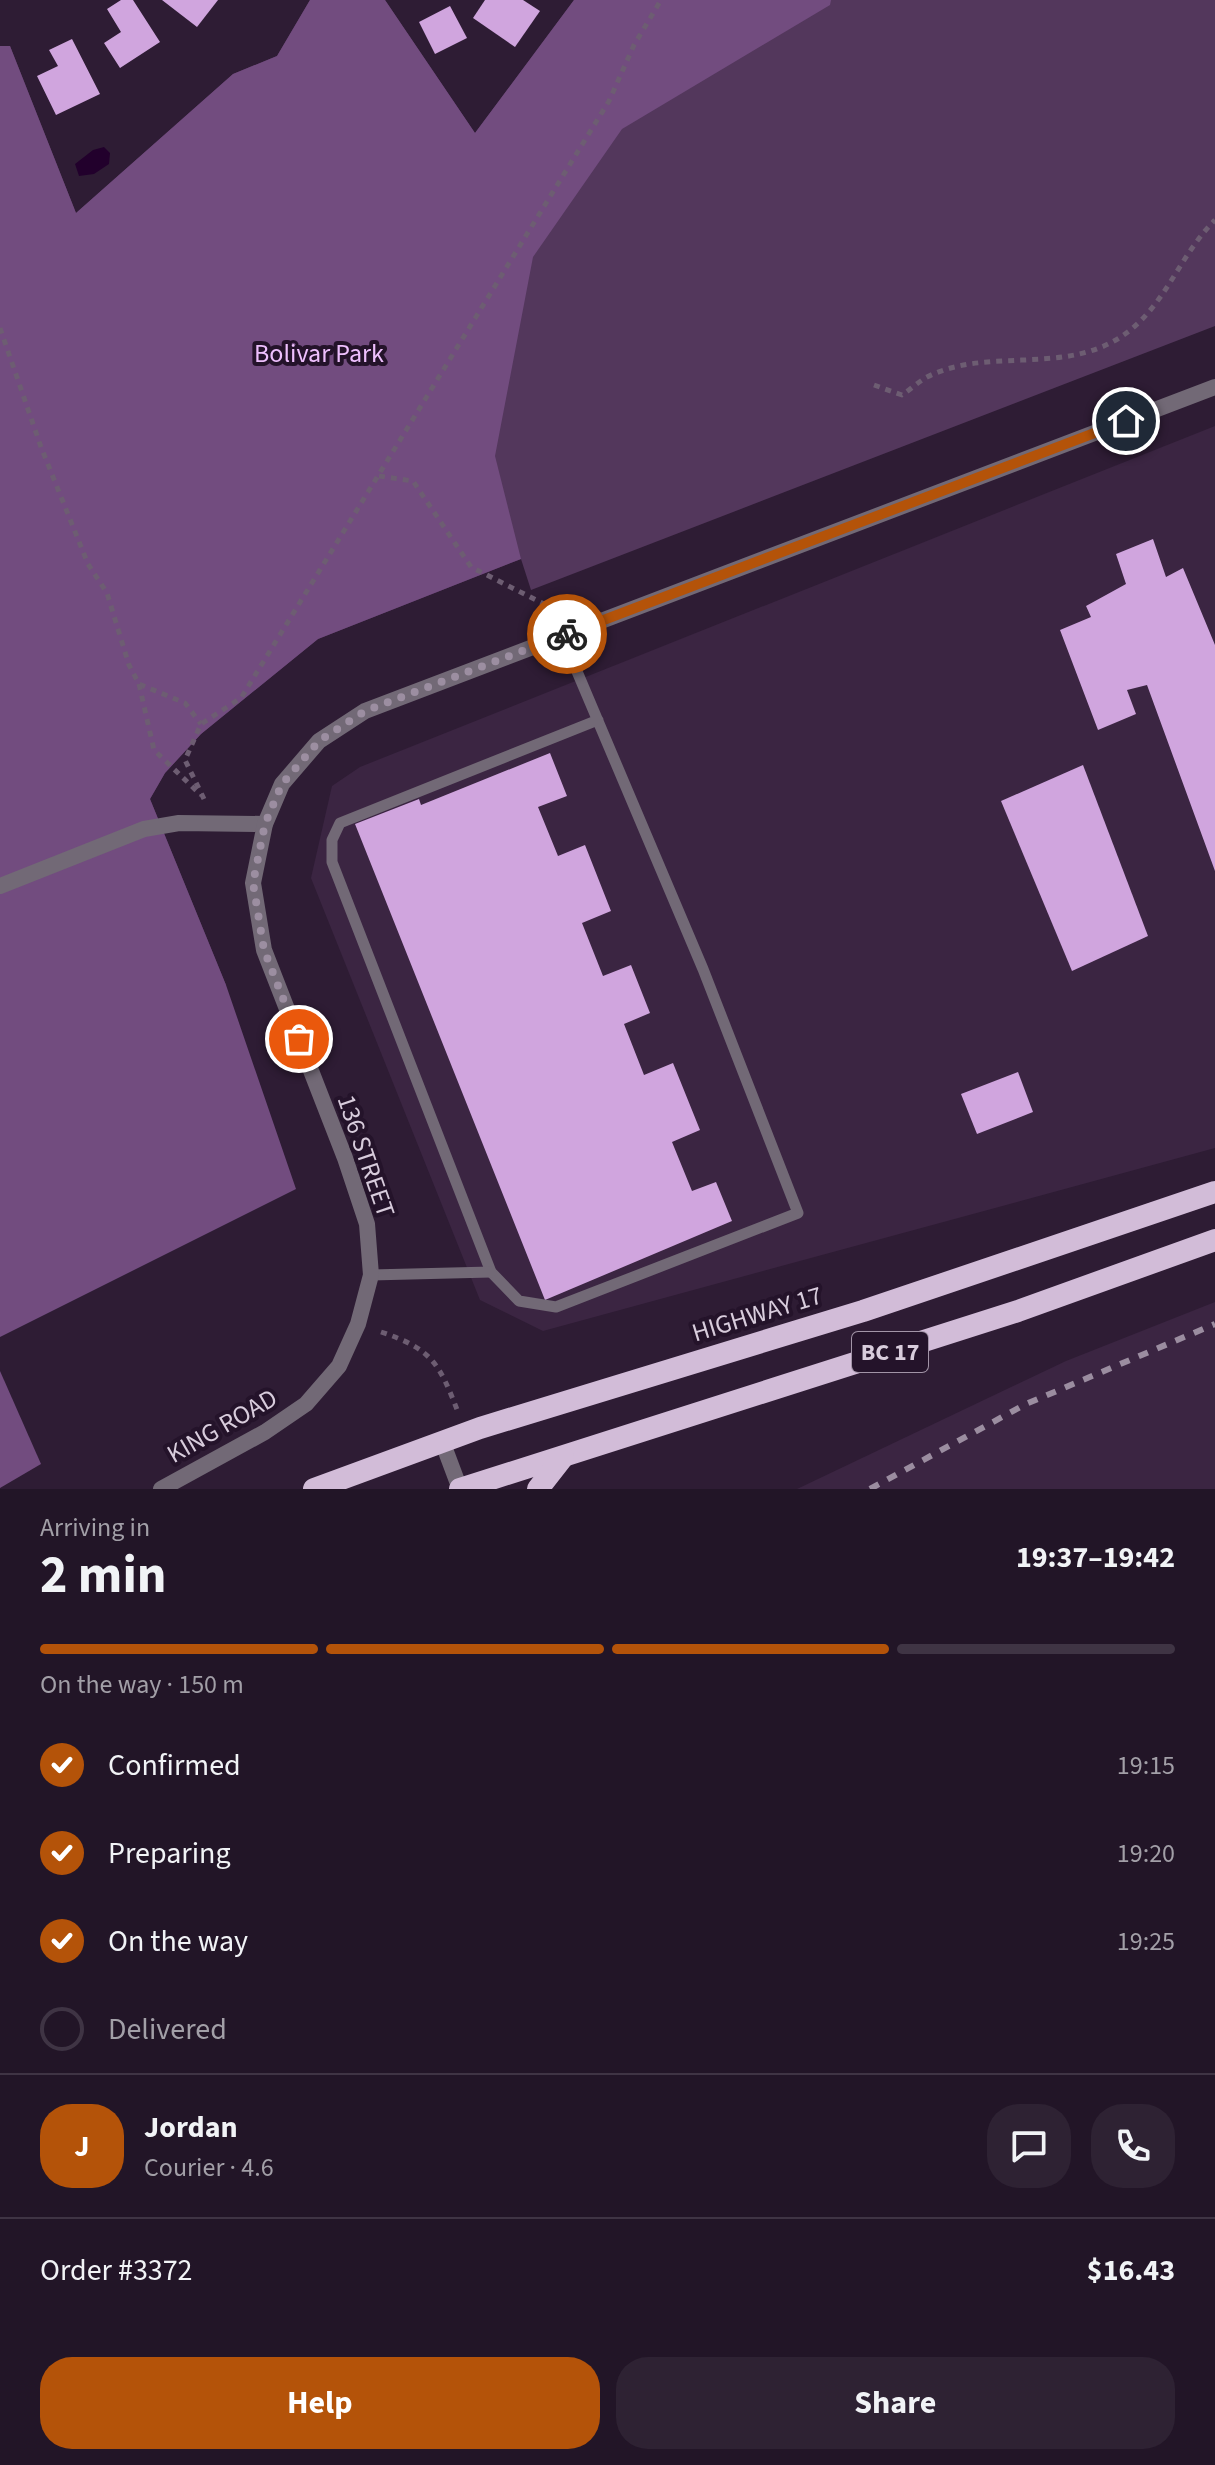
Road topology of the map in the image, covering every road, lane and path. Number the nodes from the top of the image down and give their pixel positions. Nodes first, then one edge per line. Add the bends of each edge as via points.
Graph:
1 (661, 0) edge
2 (1215, 220) edge
3 (0, 328) edge
4 (874, 385) dead end
5 (1215, 387) edge
6 (379, 476) junction
7 (562, 636) junction
8 (139, 684) junction
9 (598, 720) junction
10 (201, 724) junction
11 (265, 824) junction
12 (0, 886) edge
13 (1215, 1192) edge
14 (1215, 1240) edge
15 (491, 1272) junction
16 (371, 1275) junction
17 (381, 1332) dead end
18 (339, 1366) joint
19 (458, 1412) dead end
20 (442, 1441) junction
21 (563, 1457) junction
22 (161, 1489) edge
23 (314, 1489) edge
24 (460, 1489) edge
25 (538, 1489) edge

1 - 6 path via 609,101
2 - 4 path via 1145,320 1112,343 1073,356 959,367 927,377 902,395
3 - 8 path via 41,447 88,564 107,593
5 - 7 street, 136 STREET
6 - 7 path via 413,481 471,567 546,605
6 - 10 path via 241,698
7 - 9 lane
7 - 11 street, 136 STREET via 365,711 319,741 282,784
8 - 10 path via 185,703
8 - 10 path via 154,750 204,799 185,760
9 - 15 lane via 340,823 332,840 332,862
9 - 15 lane via 798,1213 556,1307 519,1301
11 - 12 street via 179,823 144,829
11 - 16 street, 136 STREET via 253,883 264,950 350,1171 367,1224
13 - 20 highway, HIGHWAY 17 / BC 17 via 877,1307
14 - 21 highway, BC 17 via 1018,1311
15 - 16 lane
16 - 18 street, 136 STREET
17 - 19 path via 429,1354 442,1370
18 - 22 street, KING ROAD via 306,1404
20 - 23 highway, HIGHWAY 17 / BC 17
20 - 24 street
21 - 24 highway, BC 17
21 - 25 highway

